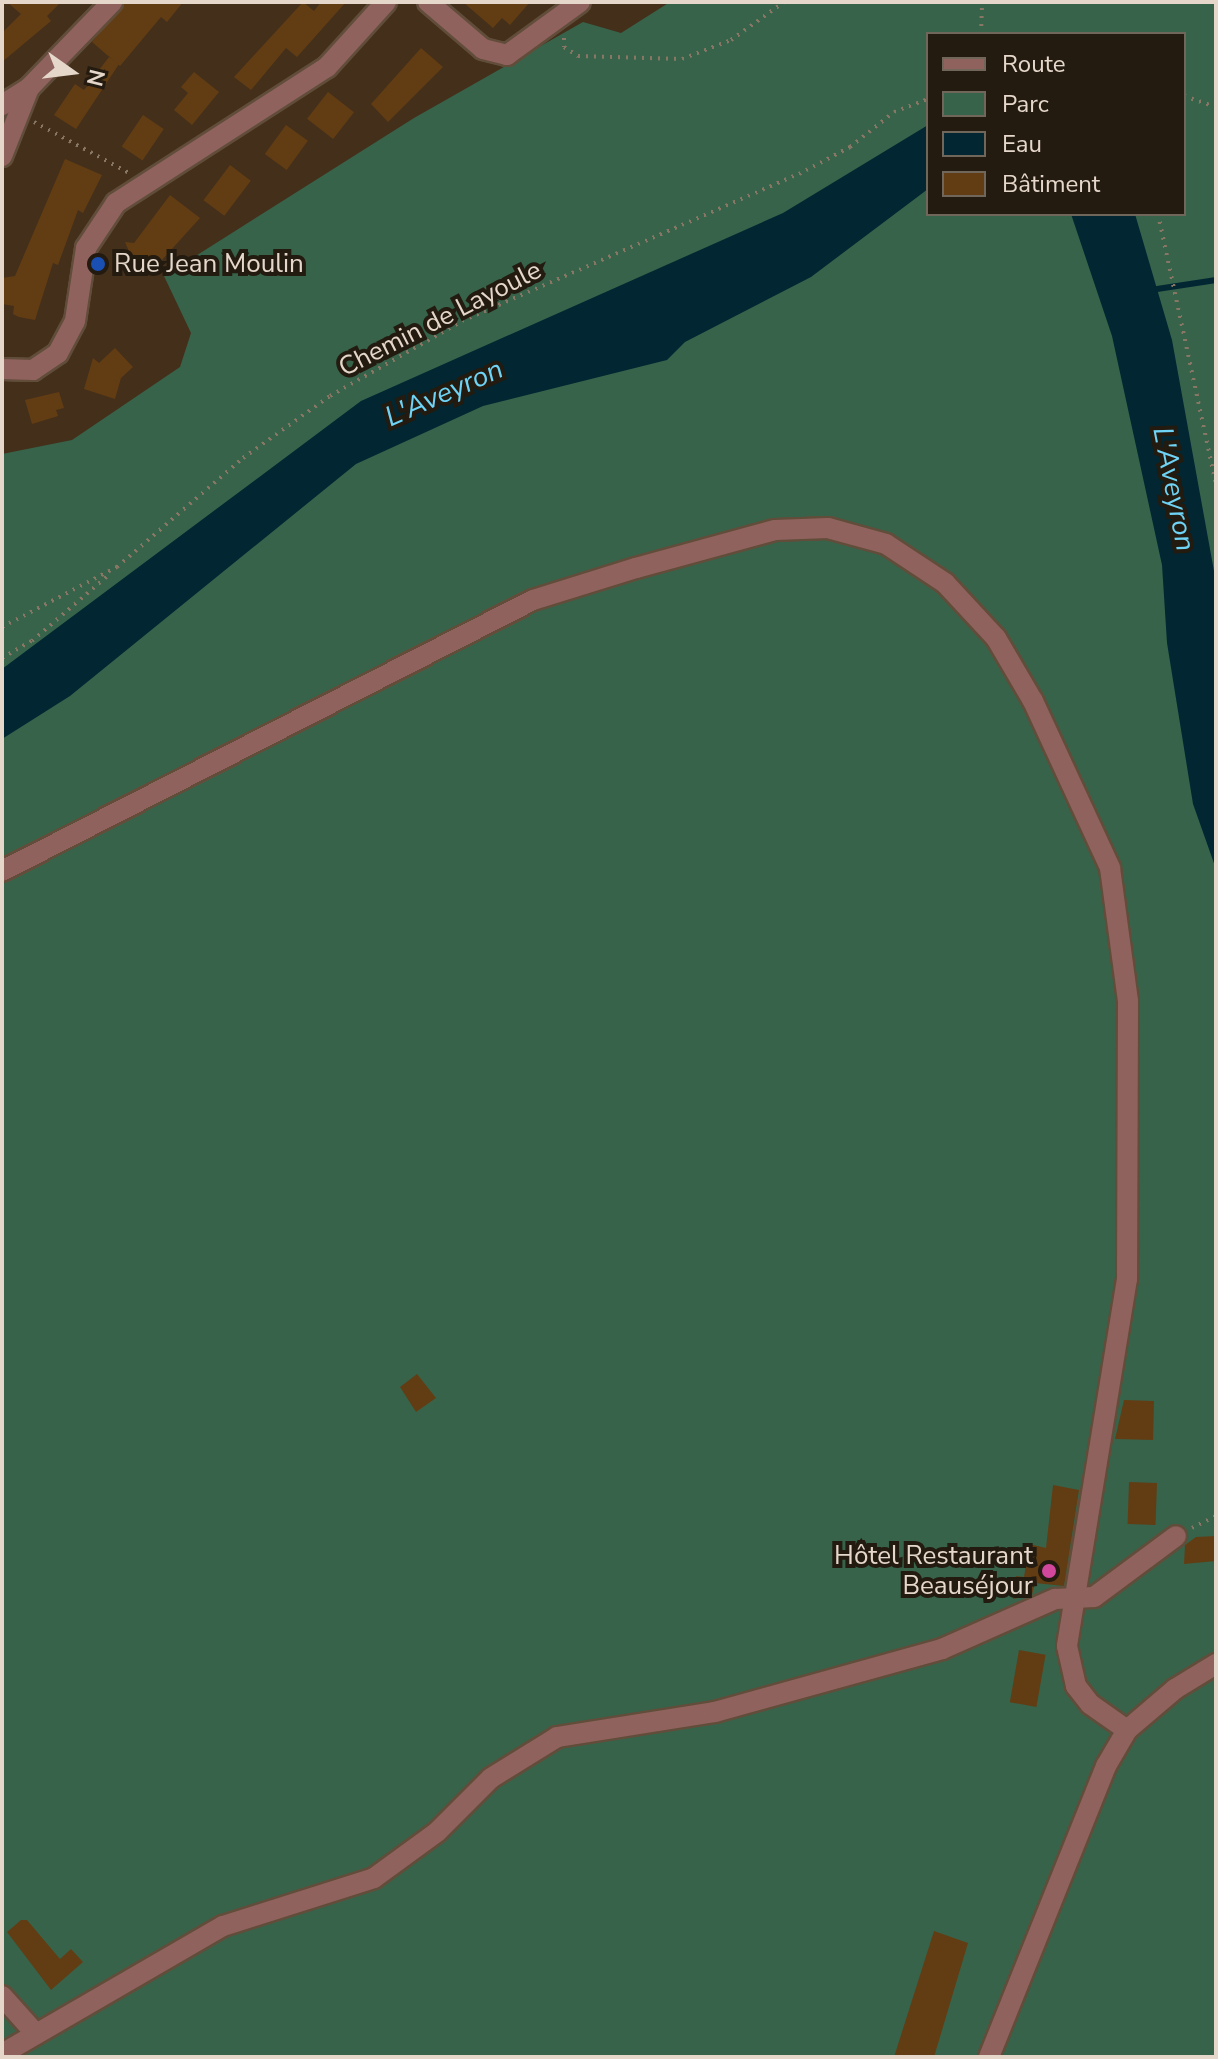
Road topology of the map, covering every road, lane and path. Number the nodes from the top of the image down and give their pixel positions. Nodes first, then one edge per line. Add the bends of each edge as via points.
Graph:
1 (112, 2) edge
2 (386, 2) edge
3 (428, 2) edge
4 (580, 2) edge
5 (784, 2) edge
6 (982, 2) edge
7 (981, 32) edge
8 (578, 56) dead end
9 (29, 88) junction
10 (1186, 97) edge
11 (926, 100) edge
12 (2, 105) edge
13 (1216, 107) edge
14 (22, 115) junction
15 (2, 156) edge
16 (144, 181) junction
17 (1158, 216) edge
18 (2, 369) edge
19 (1216, 484) edge
20 (117, 567) junction
21 (2, 627) edge
22 (2, 658) edge
23 (2, 871) edge
24 (1216, 1516) edge
25 (1176, 1536) joint
26 (1075, 1601) junction
27 (1216, 1664) edge
28 (1127, 1730) junction
29 (2, 1996) edge
30 (36, 2034) junction
31 (2, 2054) edge
32 (989, 2057) edge

1 - 9 street
2 - 16 street via 327,67
3 - 4 street via 483,49 507,55
5 - 8 path via 731,40 682,59
6 - 7 path
9 - 12 street
9 - 14 street
10 - 13 path
11 - 20 path, Chemin de Layoule via 894,112 850,147 799,174 462,321 330,396 243,458
14 - 15 street
14 - 16 path
16 - 18 street via 116,203 86,248 75,321 58,353 33,370
17 - 19 path
20 - 21 path, Chemin de Layoule
20 - 22 path via 32,641
23 - 26 street via 533,600 775,530 828,528 886,544 945,583 996,638 1067,766 1110,868 1128,1001 1127,1279
24 - 25 path
25 - 26 street via 1113,1587
26 - 28 street via 1067,1646 1076,1686 1090,1704
26 - 30 street via 1055,1599 942,1649 816,1686 715,1712 557,1737 491,1778 437,1832 374,1878 223,1926
27 - 28 street via 1175,1689
28 - 32 street via 1091,1795
29 - 30 street
30 - 31 street

